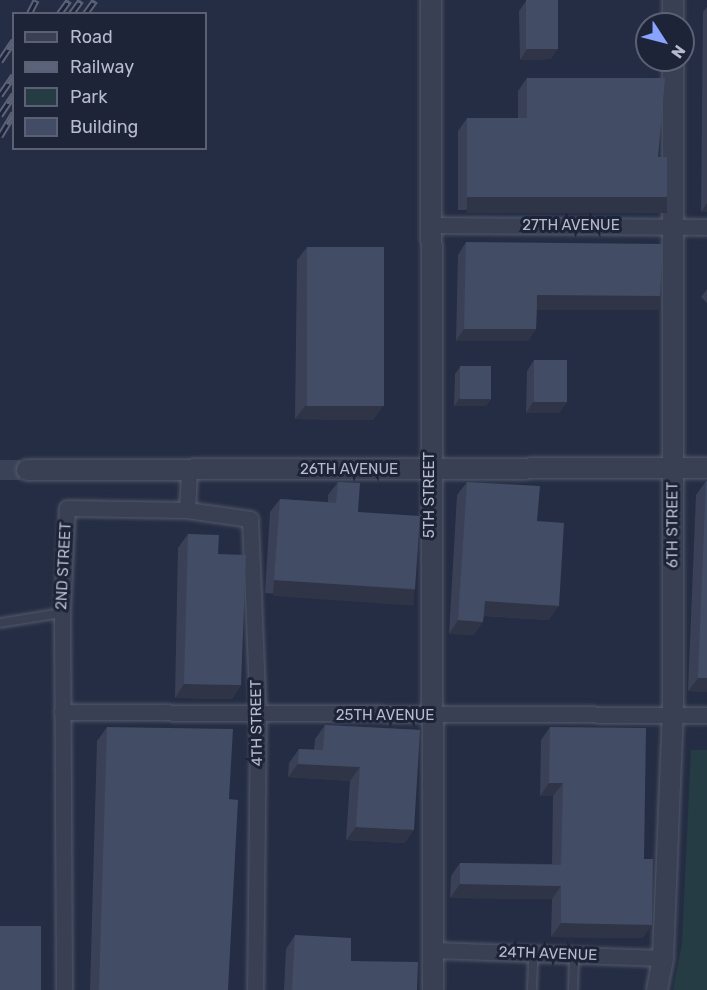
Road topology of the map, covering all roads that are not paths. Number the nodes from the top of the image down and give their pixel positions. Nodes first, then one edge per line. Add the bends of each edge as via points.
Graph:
1 (431, 0) edge
2 (673, 72) edge
3 (434, 225) junction
4 (674, 226) junction
5 (707, 227) edge
6 (673, 468) junction
7 (707, 468) edge
8 (27, 470) tunnel mouth
9 (429, 470) junction
10 (189, 471) junction
11 (188, 510) junction
12 (62, 613) junction
13 (0, 623) edge
14 (62, 712) junction
15 (673, 714) junction
16 (258, 715) junction
17 (707, 715) edge
18 (431, 716) junction
19 (433, 950) junction
20 (533, 954) junction
21 (574, 955) junction
22 (663, 958) junction
23 (64, 990) edge
24 (255, 990) edge
25 (433, 990) edge
26 (532, 990) edge
27 (573, 990) edge
28 (657, 990) edge

1 - 3 street, 5TH STREET
2 - 4 street, 6TH STREET
3 - 4 street, 27TH AVENUE
3 - 9 street, 5TH STREET
4 - 5 street, 27TH AVENUE
4 - 6 street, 6TH STREET
6 - 7 street, 26TH AVENUE
6 - 9 street, 26TH AVENUE
6 - 15 street, 6TH STREET
8 - 10 street, 26TH AVENUE
9 - 10 street, 26TH AVENUE
9 - 18 street, 5TH STREET
10 - 11 street
11 - 12 street, 2ND STREET via 67,508
11 - 16 street, 4TH STREET via 250,519
12 - 13 lane
12 - 14 street, 2ND STREET
14 - 16 street, 25TH AVENUE
14 - 23 street, 2ND STREET
15 - 17 street, 25TH AVENUE
15 - 18 street, 25TH AVENUE
15 - 22 street, 6TH STREET
16 - 18 street, 25TH AVENUE
16 - 24 street, 4TH STREET
18 - 19 street, 5TH STREET
19 - 20 street, 24TH AVENUE
19 - 25 street, 5TH STREET
20 - 21 street, 24TH AVENUE
20 - 26 lane
21 - 22 street, 24TH AVENUE
21 - 27 lane
22 - 28 street, 6TH STREET

